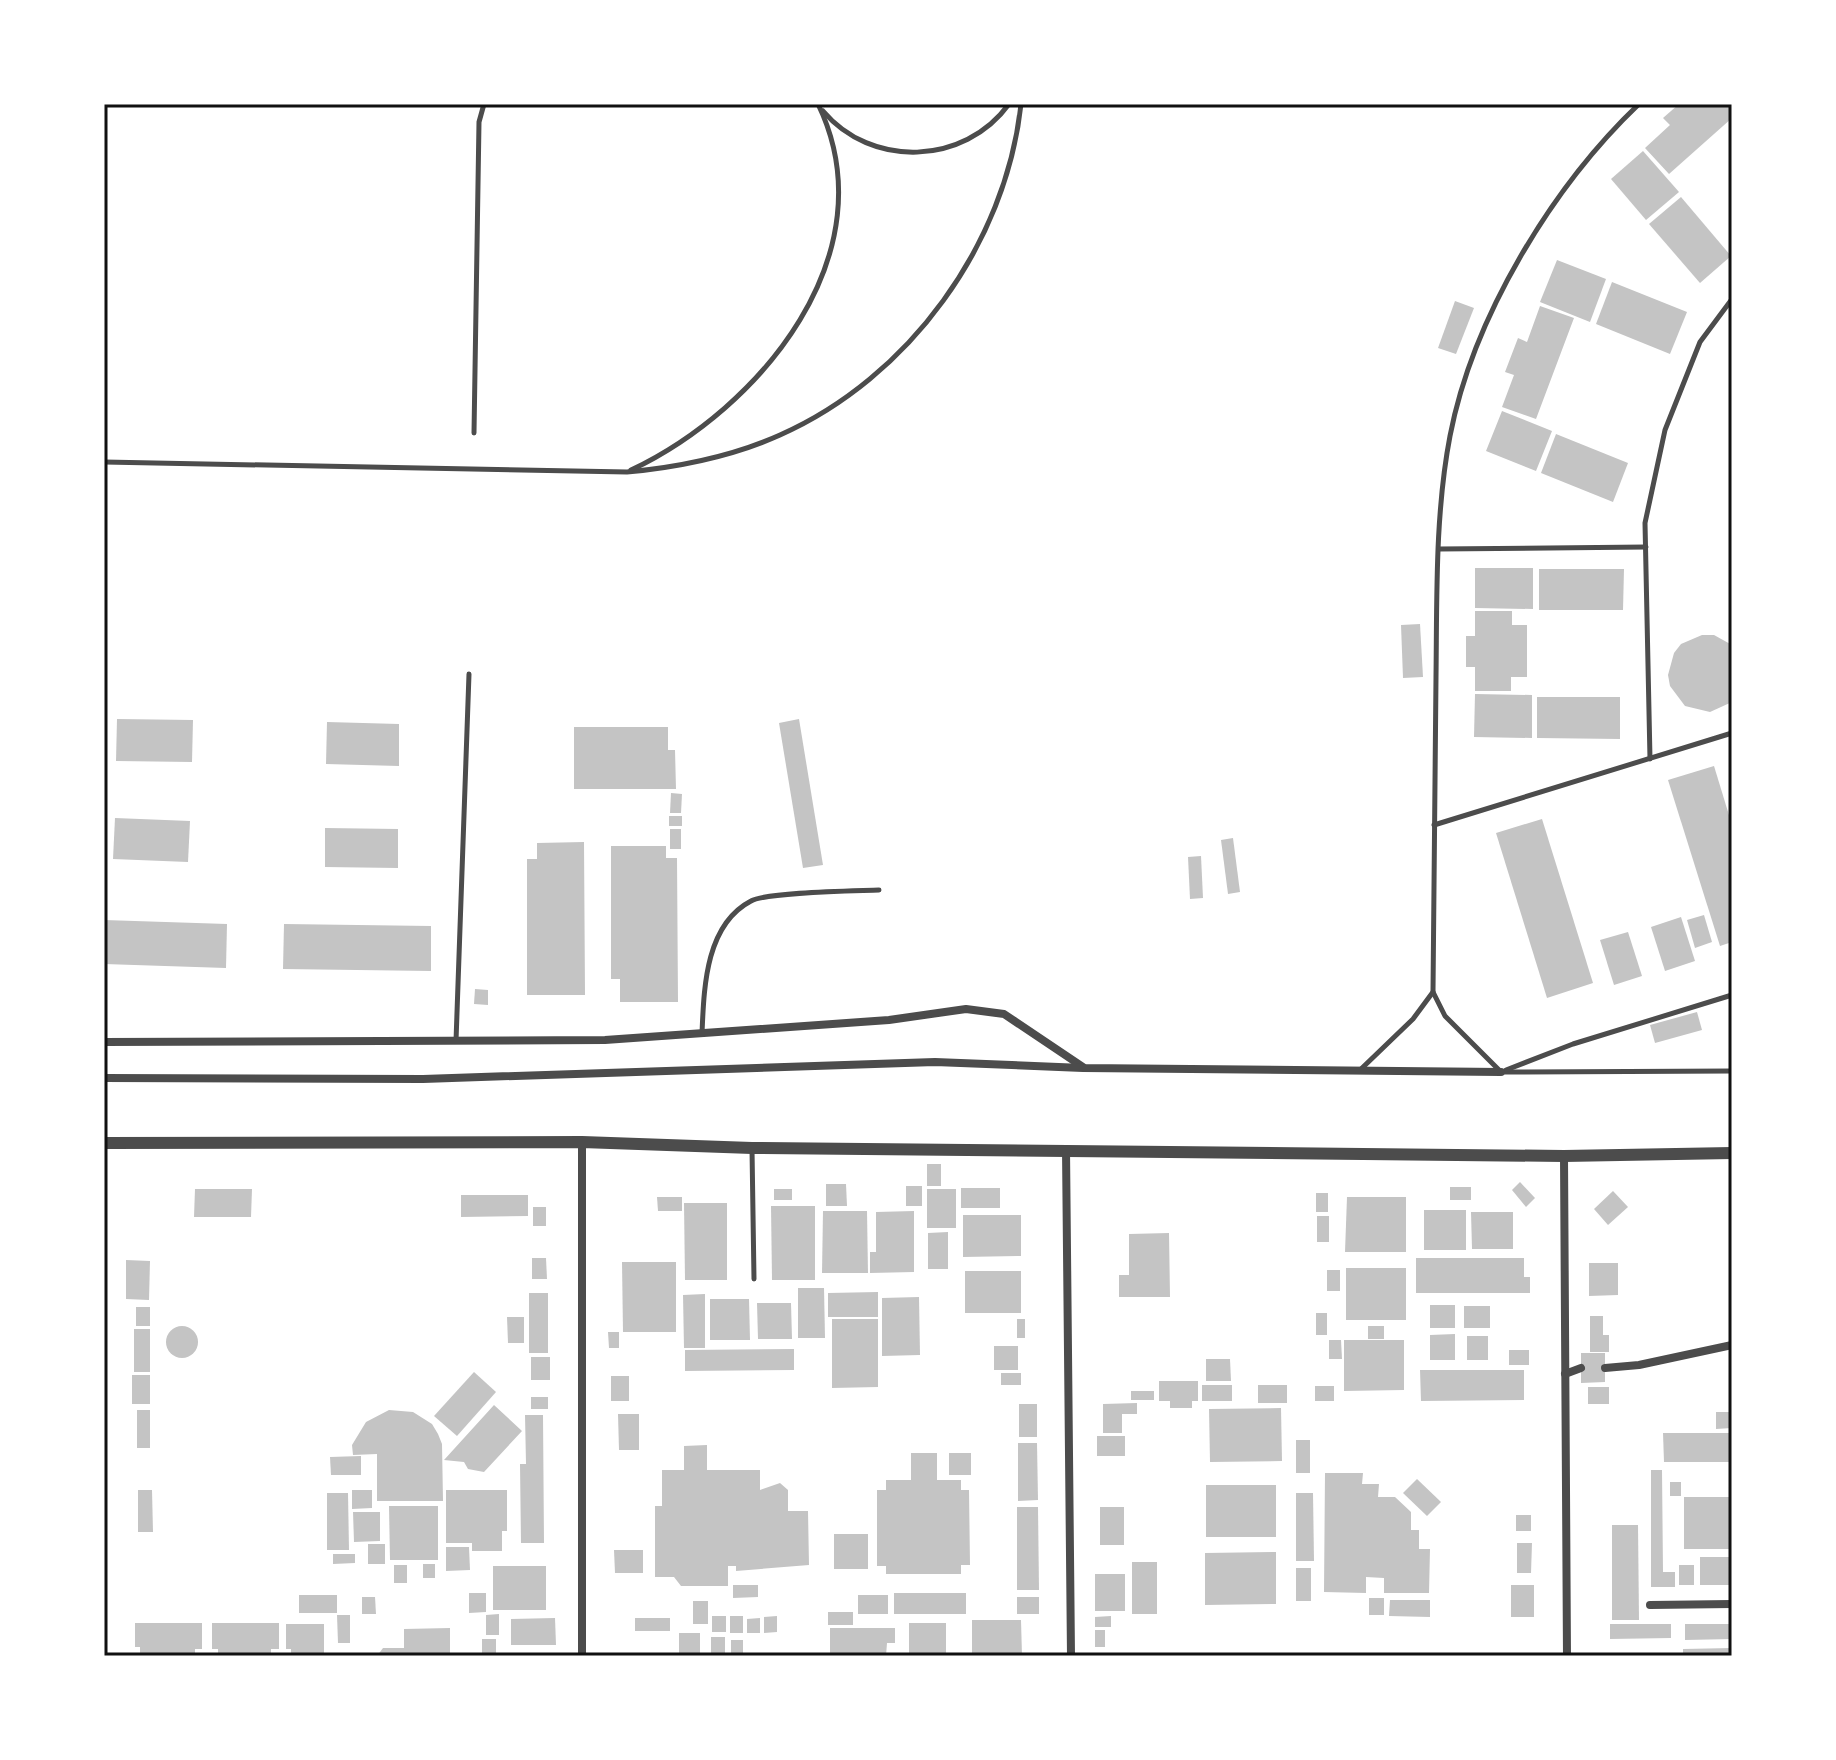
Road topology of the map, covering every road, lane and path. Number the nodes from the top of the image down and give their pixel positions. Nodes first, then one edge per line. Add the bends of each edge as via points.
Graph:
1 (484, 104) edge
2 (1009, 104) edge
3 (1021, 104) edge
4 (1639, 104) edge
5 (819, 106) edge
6 (1732, 299) edge
7 (474, 433) dead end
8 (104, 462) edge
9 (627, 472) junction
10 (1646, 547) junction
11 (1439, 549) junction
12 (469, 674) dead end
13 (1732, 733) edge
14 (1650, 759) junction
15 (1434, 825) junction
16 (879, 890) dead end
17 (1433, 992) junction
18 (1732, 995) edge
19 (701, 1034) junction
20 (104, 1042) edge
21 (456, 1042) junction
22 (1083, 1068) junction
23 (1732, 1071) edge
24 (1358, 1072) junction
25 (1501, 1072) junction
26 (104, 1078) edge
27 (582, 1142) junction
28 (104, 1143) edge
29 (752, 1148) junction
30 (1066, 1149) junction
31 (1732, 1153) edge
32 (1564, 1156) junction
33 (754, 1279) dead end
34 (1732, 1345) edge
35 (1581, 1368) dead end
36 (1605, 1368) dead end
37 (1565, 1374) junction
38 (1732, 1604) edge
39 (1650, 1605) dead end
40 (582, 1656) edge
41 (1071, 1656) edge
42 (1567, 1656) edge

1 - 7 lane via 479,122
2 - 5 lane via 992,123 961,142 911,153 862,143
3 - 9 lane via 1012,154 987,225 951,290 903,347 848,394 783,434 723,456
4 - 11 lane via 1613,129 1527,243 1483,328 1450,435
5 - 9 lane via 834,154 837,204 830,253 811,300 768,366 729,407 681,444
6 - 10 lane via 1700,342 1665,430 1645,523
8 - 9 lane
10 - 11 lane
10 - 14 lane
11 - 15 lane
12 - 21 lane
13 - 14 lane
14 - 15 lane
15 - 17 lane
16 - 19 lane via 752,900 724,926 705,974
17 - 24 lane
17 - 25 lane via 1445,1016
18 - 25 lane
19 - 21 street
19 - 22 street via 966,1009 1004,1014
20 - 21 street
22 - 24 street
22 - 26 street via 871,1062 423,1079
23 - 25 lane
24 - 25 street
27 - 28 street
27 - 29 street
27 - 40 street
29 - 30 street
29 - 33 lane
30 - 32 street
30 - 41 street
31 - 32 street
32 - 37 street
34 - 36 street
35 - 37 street
37 - 42 street
38 - 39 street

